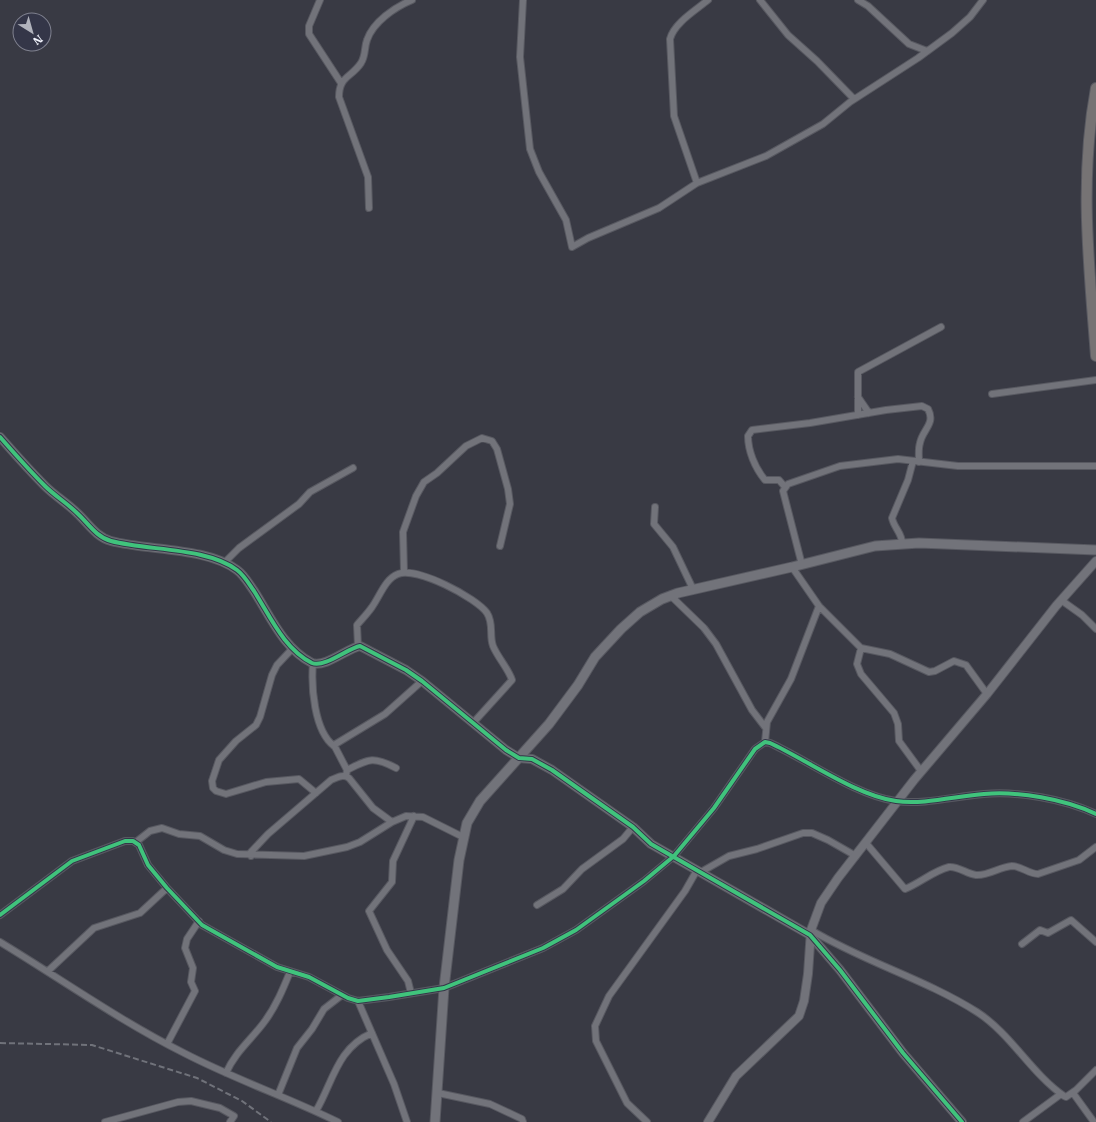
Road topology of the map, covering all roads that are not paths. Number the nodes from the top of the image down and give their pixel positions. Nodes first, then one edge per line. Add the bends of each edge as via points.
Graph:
1 (320, 0) edge
2 (412, 0) edge
3 (523, 0) edge
4 (708, 0) edge
5 (760, 0) edge
6 (858, 0) edge
7 (983, 0) edge
8 (927, 51) junction
9 (340, 83) junction
10 (1096, 88) edge
11 (854, 99) junction
12 (1093, 117) edge
13 (697, 183) junction
14 (369, 208) dead end
15 (941, 327) dead end
16 (1095, 338) edge
17 (1096, 356) edge
18 (1096, 380) edge
19 (992, 394) dead end
20 (858, 397) junction
21 (869, 413) junction
22 (858, 415) junction
23 (0, 437) edge
24 (916, 462) junction
25 (1096, 466) edge
26 (353, 468) dead end
27 (785, 486) junction
28 (655, 507) dead end
29 (902, 543) junction
30 (500, 546) dead end
31 (1096, 550) edge
32 (1096, 561) edge
33 (224, 563) junction
34 (802, 565) junction
35 (792, 567) junction
36 (404, 572) junction
37 (694, 589) junction
38 (670, 595) junction
39 (1061, 600) junction
40 (820, 606) junction
41 (1096, 629) edge
42 (358, 646) junction
43 (293, 648) junction
44 (861, 648) junction
45 (313, 663) junction
46 (422, 681) junction
47 (987, 694) junction
48 (473, 723) junction
49 (765, 727) junction
50 (765, 742) junction
51 (334, 746) junction
52 (519, 758) junction
53 (396, 768) dead end
54 (921, 771) junction
55 (346, 773) junction
56 (316, 793) junction
57 (898, 801) junction
58 (1096, 814) edge
59 (414, 816) junction
60 (392, 822) junction
61 (633, 827) junction
62 (463, 838) junction
63 (136, 842) junction
64 (866, 843) junction
65 (1096, 847) edge
66 (251, 856) junction
67 (674, 856) junction
68 (856, 856) junction
69 (699, 871) junction
70 (167, 888) junction
71 (536, 905) dead end
72 (0, 915) edge
73 (199, 921) junction
74 (811, 932) junction
75 (0, 942) edge
76 (1096, 942) edge
77 (1022, 944) dead end
78 (48, 971) junction
79 (290, 972) junction
80 (444, 988) junction
81 (411, 994) junction
82 (342, 995) junction
83 (358, 1001) junction
84 (372, 1033) junction
85 (167, 1044) junction
86 (1096, 1070) edge
87 (226, 1073) junction
88 (438, 1093) junction
89 (1073, 1093) junction
90 (1061, 1094) junction
91 (278, 1095) junction
92 (316, 1111) junction
93 (105, 1122) edge
94 (230, 1122) edge
95 (338, 1122) edge
96 (407, 1122) edge
97 (435, 1122) edge
98 (522, 1122) edge
99 (647, 1122) edge
100 (708, 1122) edge
101 (962, 1122) edge
102 (1023, 1122) edge
103 (1094, 1122) edge

1 - 9 street via 309,26 309,34
2 - 9 street via 372,28 366,41 363,60
3 - 13 street via 520,57 530,149 539,172 566,220 571,247 659,208
4 - 13 street via 682,22 671,34 670,39 674,116
5 - 11 street via 788,35
6 - 8 street via 909,44
7 - 8 street via 961,26
8 - 11 street
9 - 14 street via 339,97 368,177
10 - 12 main road
11 - 13 street via 823,124 766,156
12 - 16 main road via 1086,165 1086,210
15 - 20 street via 858,372
16 - 17 main road
18 - 19 street
20 - 21 street
20 - 22 street
21 - 22 street
21 - 24 street via 922,406 928,409 931,422 920,443
22 - 27 street via 756,429 749,433 749,446 762,476 768,481 779,480
23 - 33 street via 45,486 97,534 111,541 192,553
24 - 25 street via 958,466
24 - 27 street via 898,459 840,466
24 - 29 street via 892,518 902,537
26 - 33 street via 310,492 304,500 239,548
27 - 34 street via 783,495
28 - 37 street via 654,524 673,547
29 - 31 main road
29 - 34 main road via 875,546
30 - 36 street via 510,504 508,489 497,449 492,441 482,438 466,446 424,482 403,532
32 - 39 street
33 - 43 street via 238,571 248,583 283,639
34 - 35 main road
35 - 37 main road
35 - 40 street
36 - 42 street via 397,574 387,583 357,625
36 - 48 street via 456,590 488,614 493,645 512,680
37 - 38 main road
38 - 49 street via 704,628 716,644 752,710
38 - 52 main road via 640,612 621,629 596,657 578,685
39 - 41 street
39 - 47 street
40 - 44 street
40 - 49 street via 791,679
42 - 45 street via 343,655
42 - 46 street
43 - 45 street
43 - 56 street via 277,665 272,675 258,721 224,753 214,771 212,784 216,791 224,794 266,782 299,778
44 - 47 street via 890,654 930,672 954,661 966,665
44 - 54 street via 857,664 861,674 894,713 898,724 899,741
45 - 51 street via 314,695 319,723
46 - 48 street
46 - 51 street via 384,714
47 - 54 street
48 - 52 street
49 - 50 street
50 - 57 street via 848,784 882,798
50 - 67 street via 755,749 714,808
51 - 55 street
52 - 61 street via 532,759 552,770
52 - 62 main road via 472,814
53 - 55 street via 381,761 370,760
54 - 57 street
55 - 56 street via 331,780
55 - 60 street via 374,808
56 - 66 street via 268,834 251,852
57 - 58 street via 992,794 1054,800
57 - 64 street
59 - 60 street via 401,817
59 - 62 street via 431,820
59 - 81 street via 393,861 392,882 369,911 387,950 408,981
60 - 66 street via 367,839 347,847 304,856
61 - 67 street via 651,844
61 - 71 street via 563,888
62 - 80 main road
63 - 66 street via 150,831 162,828 179,834 200,836 224,850
63 - 70 street via 148,865
63 - 72 street via 125,841 78,858
64 - 65 street via 905,890 949,867 985,875 1012,866 1038,874 1079,860
64 - 68 street
67 - 69 street
67 - 80 street via 576,930 543,948
68 - 69 street via 828,840 803,832 729,856
68 - 74 street via 821,903
69 - 74 street
69 - 99 street via 609,996 595,1026 596,1042 627,1103
70 - 73 street
70 - 78 street via 140,913 94,928
73 - 79 street via 266,961
73 - 85 street via 187,939 185,948 193,968 192,982 195,991
74 - 90 street via 978,1013 1000,1031
74 - 100 street via 808,974 799,1016 736,1076
74 - 101 street via 895,1043
75 - 78 street
76 - 77 street via 1071,920 1048,934 1040,930
78 - 85 street via 115,1015
79 - 82 street via 309,977
79 - 87 street via 277,1003 258,1030 236,1054
80 - 81 street
80 - 88 main road
81 - 83 street
82 - 83 street
82 - 91 street via 324,1009 297,1048
83 - 84 street
84 - 92 street via 352,1047 337,1064
84 - 96 street
85 - 87 street
86 - 89 street
87 - 91 street
88 - 97 main road
88 - 98 street via 490,1104
89 - 90 street via 1066,1097
89 - 103 street
90 - 102 street
91 - 92 street
92 - 95 street
93 - 94 street via 178,1102 191,1101 226,1111 233,1115

